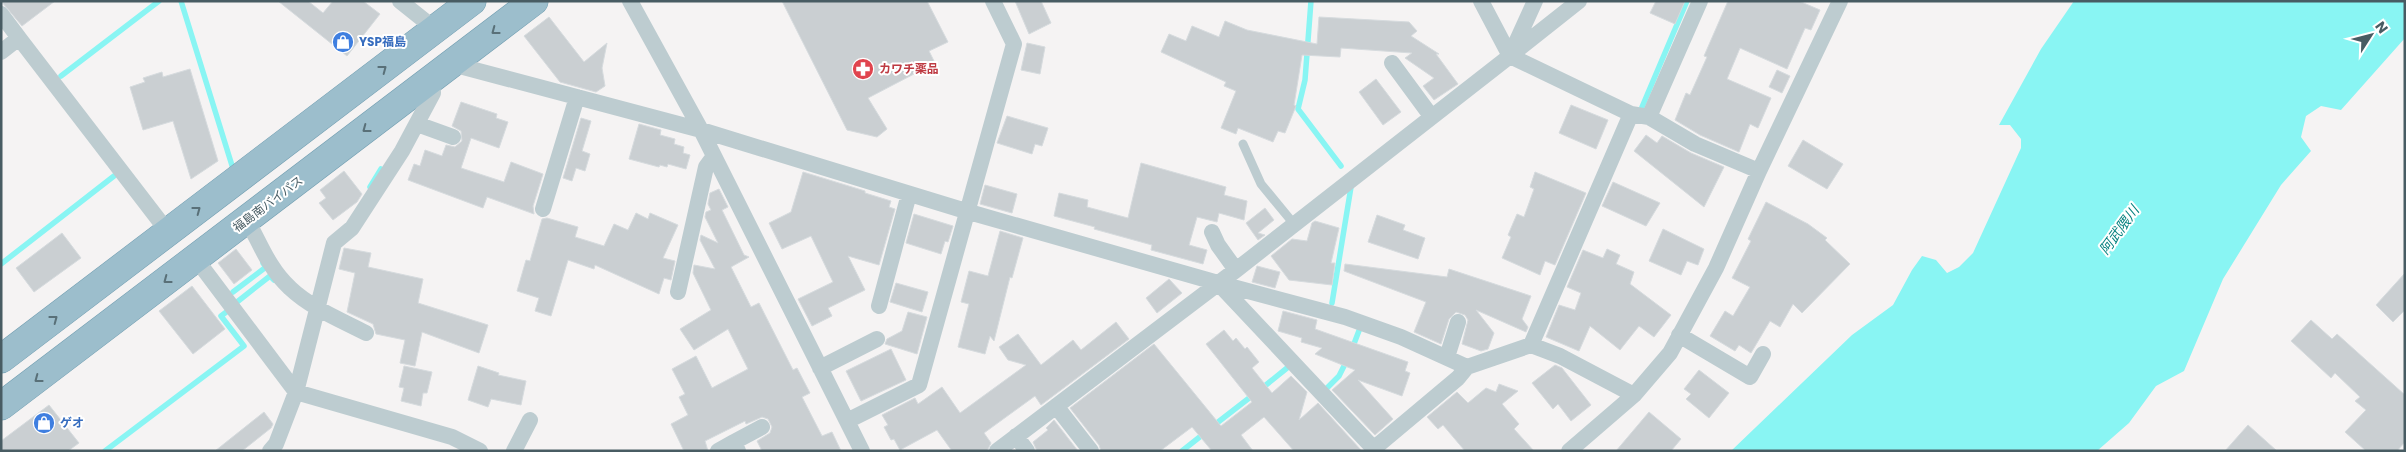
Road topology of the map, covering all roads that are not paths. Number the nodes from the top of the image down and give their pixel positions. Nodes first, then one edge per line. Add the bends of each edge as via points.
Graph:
1 (400, 1) edge
2 (472, 1) edge
3 (534, 1) edge
4 (630, 1) edge
5 (993, 1) edge
6 (1481, 1) edge
7 (1535, 1) edge
8 (1579, 1) edge
9 (1700, 1) edge
10 (1840, 1) edge
11 (1, 14) edge
12 (436, 29) junction
13 (19, 38) junction
14 (1, 52) edge
15 (1510, 56) junction
16 (1392, 63) dead end
17 (442, 71) junction
18 (576, 97) junction
19 (1631, 114) junction
20 (1431, 116) junction
21 (1649, 117) junction
22 (417, 124) junction
23 (701, 130) junction
24 (453, 137) dead end
25 (1243, 144) dead end
26 (714, 156) junction
27 (1759, 171) junction
28 (909, 194) junction
29 (542, 209) dead end
30 (969, 212) junction
31 (247, 220) junction
32 (1294, 224) junction
33 (168, 232) junction
34 (1212, 232) dead end
35 (196, 258) junction
36 (1236, 270) junction
37 (1218, 283) junction
38 (678, 292) dead end
39 (879, 306) dead end
40 (316, 307) junction
41 (1458, 322) dead end
42 (366, 333) dead end
43 (1679, 335) junction
44 (877, 339) dead end
45 (1531, 345) junction
46 (1763, 354) dead end
47 (1447, 356) junction
48 (1, 359) edge
49 (1467, 367) junction
50 (820, 368) junction
51 (296, 392) junction
52 (1634, 395) junction
53 (1, 406) edge
54 (1056, 406) junction
55 (530, 420) dead end
56 (847, 421) junction
57 (762, 427) dead end
58 (1016, 436) junction
59 (736, 447) edge
60 (1374, 450) edge
61 (270, 451) edge
62 (480, 451) edge
63 (514, 451) edge
64 (718, 451) edge
65 (862, 451) edge
66 (997, 451) edge
67 (1027, 451) edge
68 (1092, 451) edge
69 (1569, 451) edge

1 - 12 street
2 - 12 highway
3 -> 17 highway, 福島南バイパス
4 - 23 street
5 - 30 street via 1014,44
6 - 15 street
7 - 15 street
8 - 15 street
9 - 21 street
10 - 27 street
11 - 13 street
33 -> 12 highway
13 - 14 street
13 - 33 street
15 - 19 street
15 - 20 street
16 - 20 street
17 - 18 street
17 - 22 street
17 -> 31 highway, 福島南バイパス
18 - 23 street
18 - 29 street
19 - 21 street
19 - 45 street
20 - 32 street
21 - 27 street via 1695,144
22 - 24 street
22 - 40 street via 407,153 352,228 334,243
23 - 26 street
23 - 28 street
25 - 32 lane via 1261,184
26 - 38 street via 706,167
26 - 50 street
27 - 43 street via 1716,268
28 - 30 street
28 - 39 street
30 - 37 street
30 - 56 street via 920,385
31 - 35 highway, 福島南バイパス
31 - 40 street via 280,277 290,289
32 - 36 street
48 -> 33 highway
34 - 36 street
35 - 51 street
35 -> 53 highway, 福島南バイパス
36 - 37 street
37 - 47 street via 1345,317
37 - 54 street
37 - 60 street
40 - 42 street
40 - 51 street
41 - 47 street
43 - 46 street via 1750,377
43 - 52 street via 1670,353
44 - 50 street
45 - 49 street
45 - 52 street via 1560,356
47 - 49 street
49 - 60 street
50 - 56 street
51 - 61 street via 276,444
51 - 62 street via 452,437
52 - 69 street
54 - 58 street
54 - 68 street
55 - 63 street
56 - 65 street
57 - 59 street
58 - 66 street
58 - 67 street
59 - 64 street

